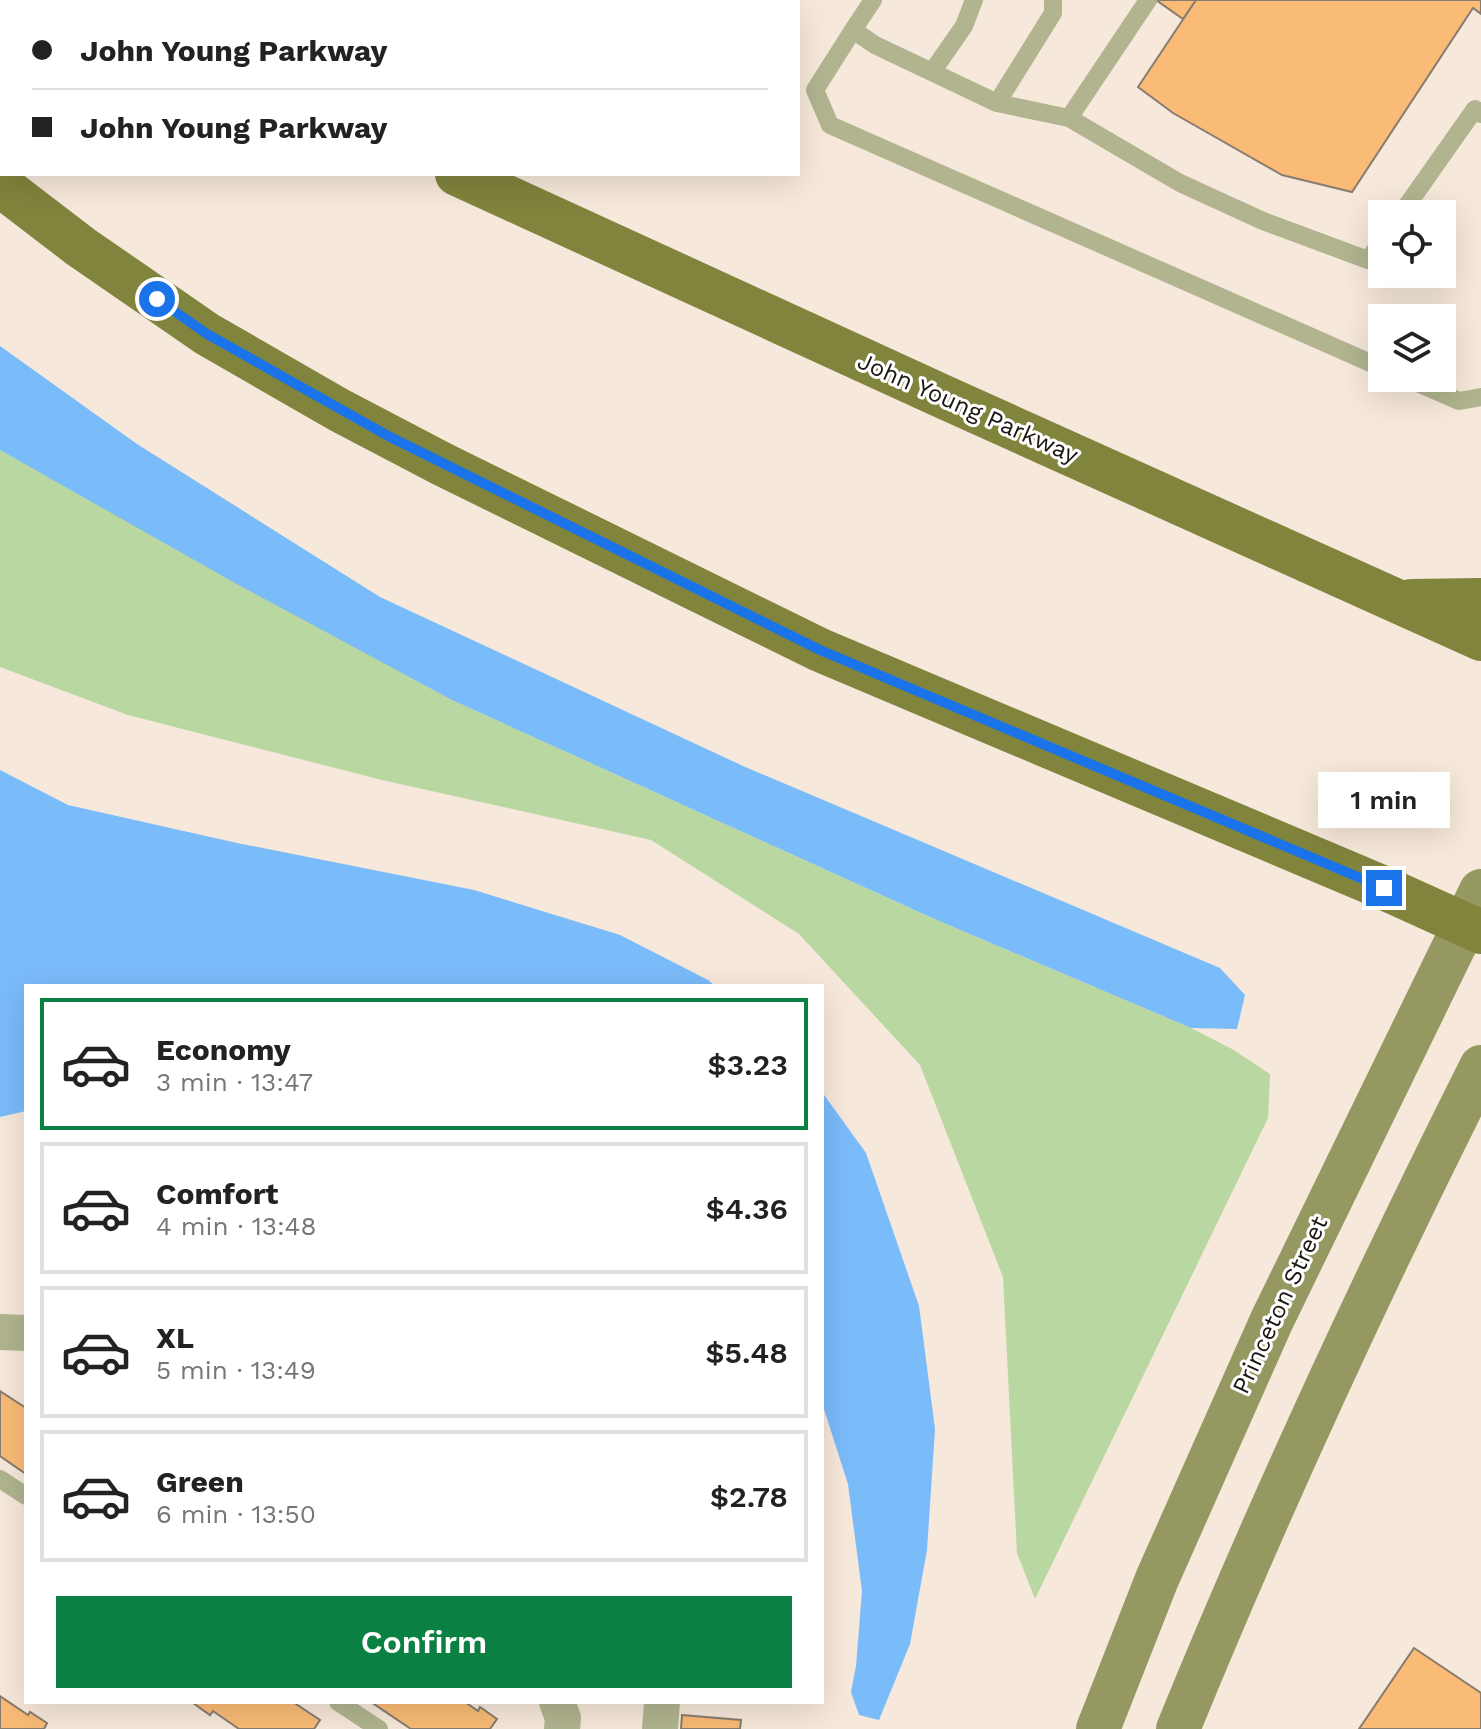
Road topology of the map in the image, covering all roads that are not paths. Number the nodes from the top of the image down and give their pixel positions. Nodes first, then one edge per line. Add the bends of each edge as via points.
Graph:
1 (873, 0) edge
2 (974, 0) edge
3 (1148, 0) edge
4 (1056, 4) edge
5 (853, 30) junction
6 (932, 72) junction
7 (997, 103) junction
8 (1479, 108) edge
9 (1069, 118) junction
10 (461, 176) edge
11 (0, 185) edge
12 (1411, 200) edge
13 (1368, 260) edge
14 (1368, 362) edge
15 (1438, 392) edge
16 (1481, 397) edge
17 (1481, 600) edge
18 (1396, 601) junction
19 (1481, 639) edge
20 (1475, 915) edge
21 (1481, 1067) edge
22 (0, 1332) edge
23 (24, 1333) edge
24 (0, 1479) edge
25 (24, 1495) edge
26 (341, 1704) edge
27 (558, 1704) edge
28 (662, 1704) edge
29 (379, 1729) edge
30 (562, 1729) edge
31 (660, 1729) edge
32 (1098, 1729) edge
33 (1178, 1729) edge

1 - 5 lane
2 - 6 lane via 964,26
3 - 9 lane
4 - 7 lane
5 - 6 lane
5 - 14 lane via 815,90 830,125
6 - 7 lane
7 - 9 lane
8 - 12 lane
9 - 13 lane via 1180,183
10 - 18 main road, John Young Parkway
11 - 20 main road via 207,334 442,464 820,650
15 - 16 lane via 1459,401
17 - 18 main road
18 - 19 main road, John Young Parkway
20 - 32 main road, Princeton Street via 1302,1255 1157,1579
21 - 33 main road via 1314,1415
22 - 23 street
24 - 25 lane
26 - 29 lane
27 - 30 street
28 - 31 street

